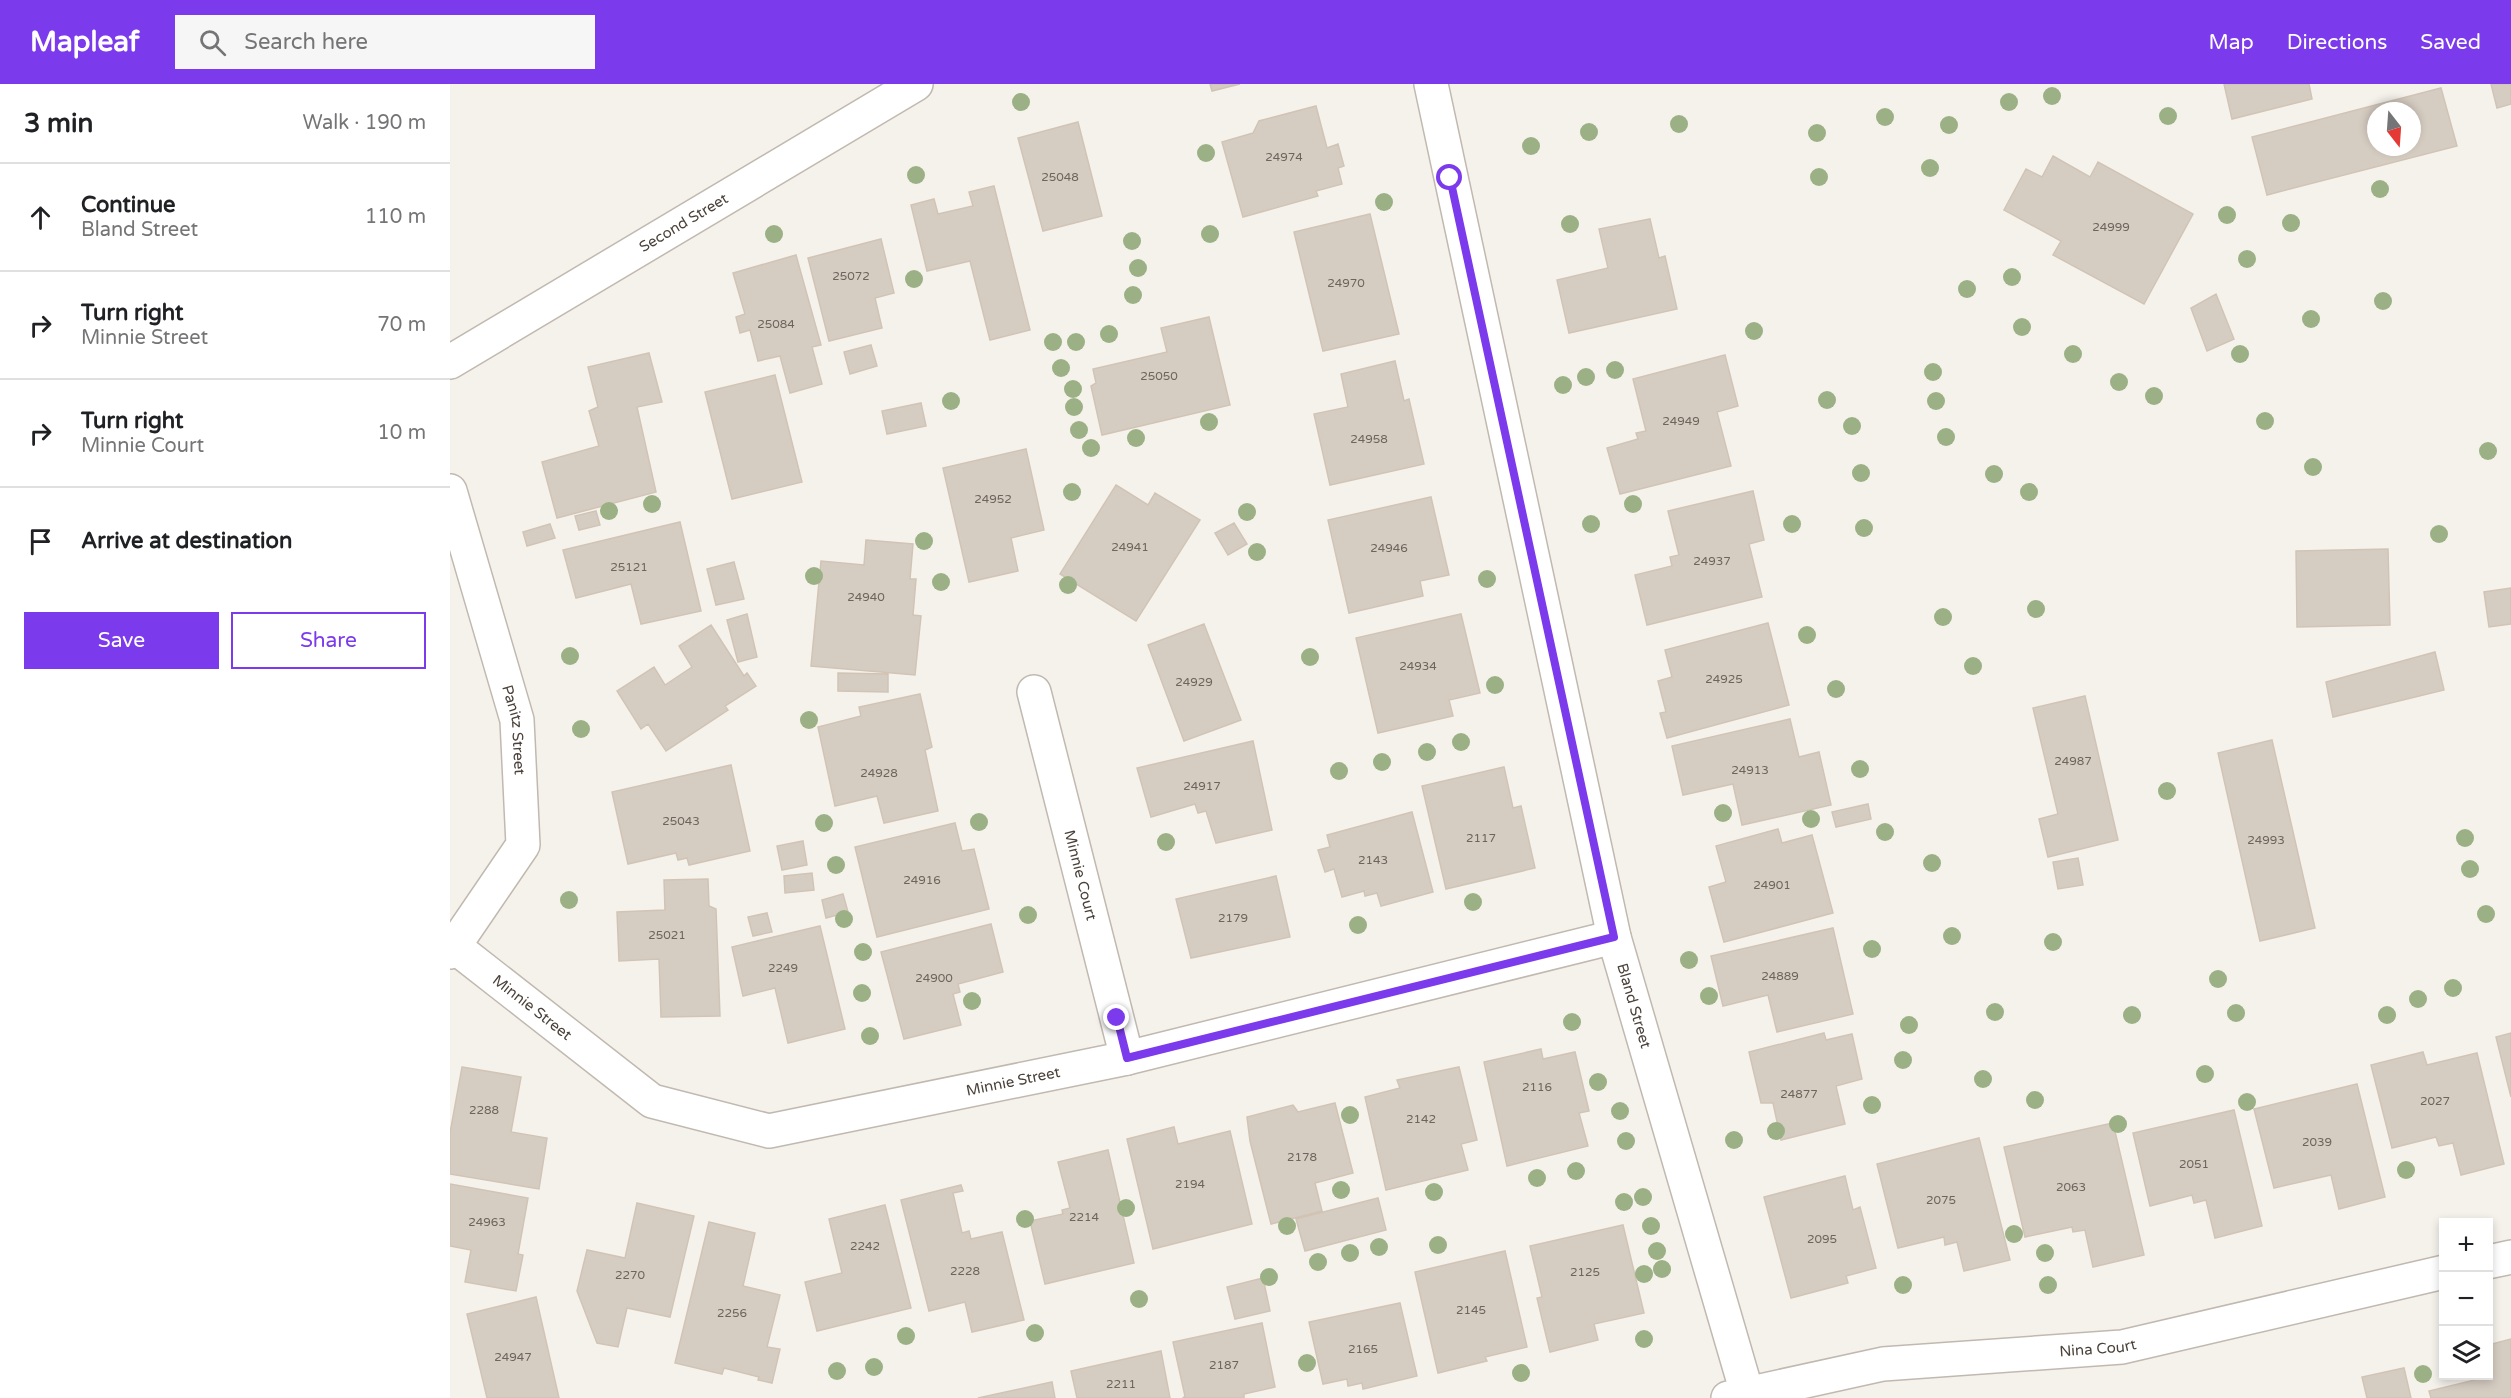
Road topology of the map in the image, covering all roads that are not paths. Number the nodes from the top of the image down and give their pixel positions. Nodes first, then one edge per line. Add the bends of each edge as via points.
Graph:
1 (916, 84) edge
2 (1431, 84) edge
3 (450, 362) edge
4 (450, 491) edge
5 (1035, 692) dead end
6 (1614, 937) junction
7 (452, 950) edge
8 (1127, 1058) junction
9 (2511, 1257) edge
10 (2493, 1261) edge
11 (2439, 1273) edge
12 (1738, 1396) edge

1 - 3 street, Second Street
2 - 6 street, Bland Street
4 - 7 street, Panitz Street via 517,720 523,845
5 - 8 street, Minnie Court
6 - 8 street, Minnie Street
6 - 12 street, Bland Street
7 - 8 street, Minnie Street via 652,1101 769,1131
9 - 10 street
11 - 12 street, Nina Court via 2122,1347 1883,1365

